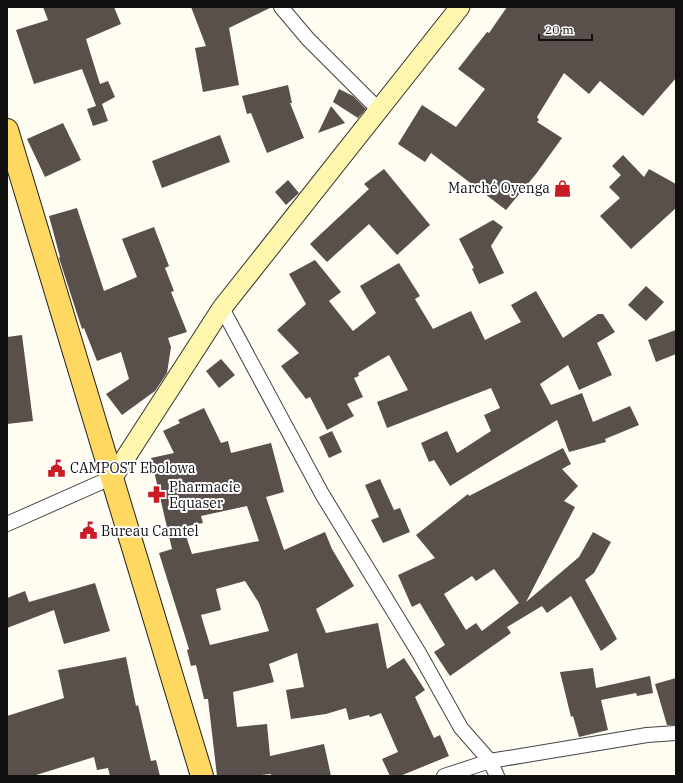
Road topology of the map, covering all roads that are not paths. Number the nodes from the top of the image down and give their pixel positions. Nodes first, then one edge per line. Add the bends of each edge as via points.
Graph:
1 (280, 7) edge
2 (460, 7) edge
3 (378, 109) junction
4 (7, 130) edge
5 (222, 308) junction
6 (113, 476) junction
7 (7, 524) edge
8 (676, 733) edge
9 (490, 761) junction
10 (202, 776) edge
11 (444, 776) edge
12 (497, 776) edge

1 - 3 street
2 - 3 main road
3 - 5 main road
4 - 6 main road
5 - 6 main road
5 - 9 street via 322,494 419,653 461,728
6 - 7 street
6 - 10 main road
8 - 9 street via 648,735
9 - 11 street
9 - 12 street

